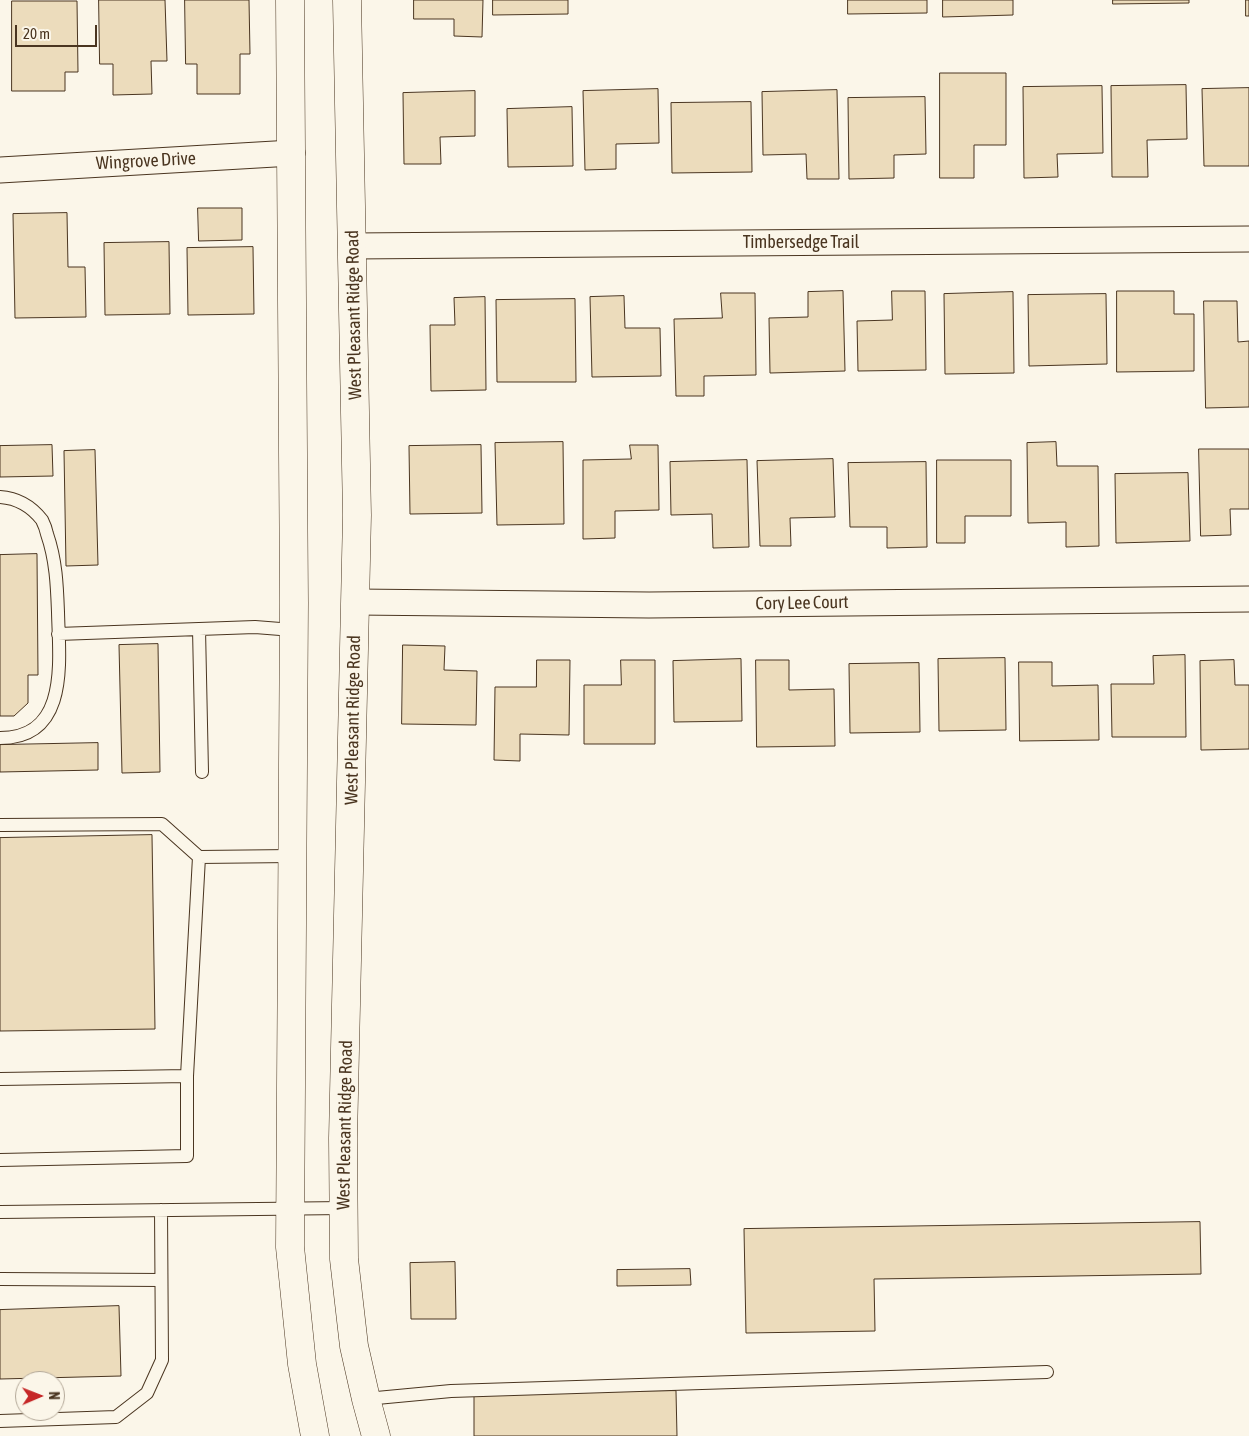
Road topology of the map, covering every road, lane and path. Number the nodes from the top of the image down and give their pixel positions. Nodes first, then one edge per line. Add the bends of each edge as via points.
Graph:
1 (290, 0) edge
2 (348, 0) edge
3 (292, 153) junction
4 (0, 170) edge
5 (1249, 239) edge
6 (352, 246) junction
7 (0, 497) edge
8 (1249, 599) edge
9 (356, 602) junction
10 (199, 629) junction
11 (294, 630) junction
12 (58, 634) junction
13 (0, 738) edge
14 (202, 772) dead end
15 (0, 825) edge
16 (292, 856) junction
17 (199, 857) junction
18 (187, 1076) junction
19 (0, 1080) edge
20 (0, 1160) edge
21 (344, 1208) junction
22 (290, 1209) junction
23 (161, 1210) junction
24 (0, 1212) edge
25 (0, 1279) edge
26 (161, 1280) junction
27 (1048, 1372) dead end
28 (366, 1399) junction
29 (0, 1421) edge
30 (315, 1436) edge
31 (376, 1436) edge

1 - 3 street
2 - 6 street, West Pleasant Ridge Road
3 - 4 street, Wingrove Drive
3 - 11 street
5 - 6 street, Timbersedge Trail
6 - 9 street, West Pleasant Ridge Road
7 - 12 lane via 13,498 43,521 54,554
8 - 9 street, Cory Lee Court via 649,605
9 - 21 street, West Pleasant Ridge Road via 343,1128
10 - 11 lane via 255,627
10 - 12 lane
10 - 14 lane
11 - 16 street
12 - 13 lane via 60,663 52,704 39,725 12,738
15 - 17 lane via 162,824
16 - 17 lane
16 - 22 street
17 - 18 lane
18 - 19 lane
18 - 20 lane via 187,1156
21 - 22 lane
21 - 28 street, West Pleasant Ridge Road via 344,1259 354,1346
22 - 23 lane
22 - 30 street via 290,1247 302,1364
23 - 24 lane
23 - 26 lane
25 - 26 lane
26 - 29 lane via 162,1360 146,1393 116,1417
27 - 28 lane via 451,1391
28 - 31 street, West Pleasant Ridge Road

